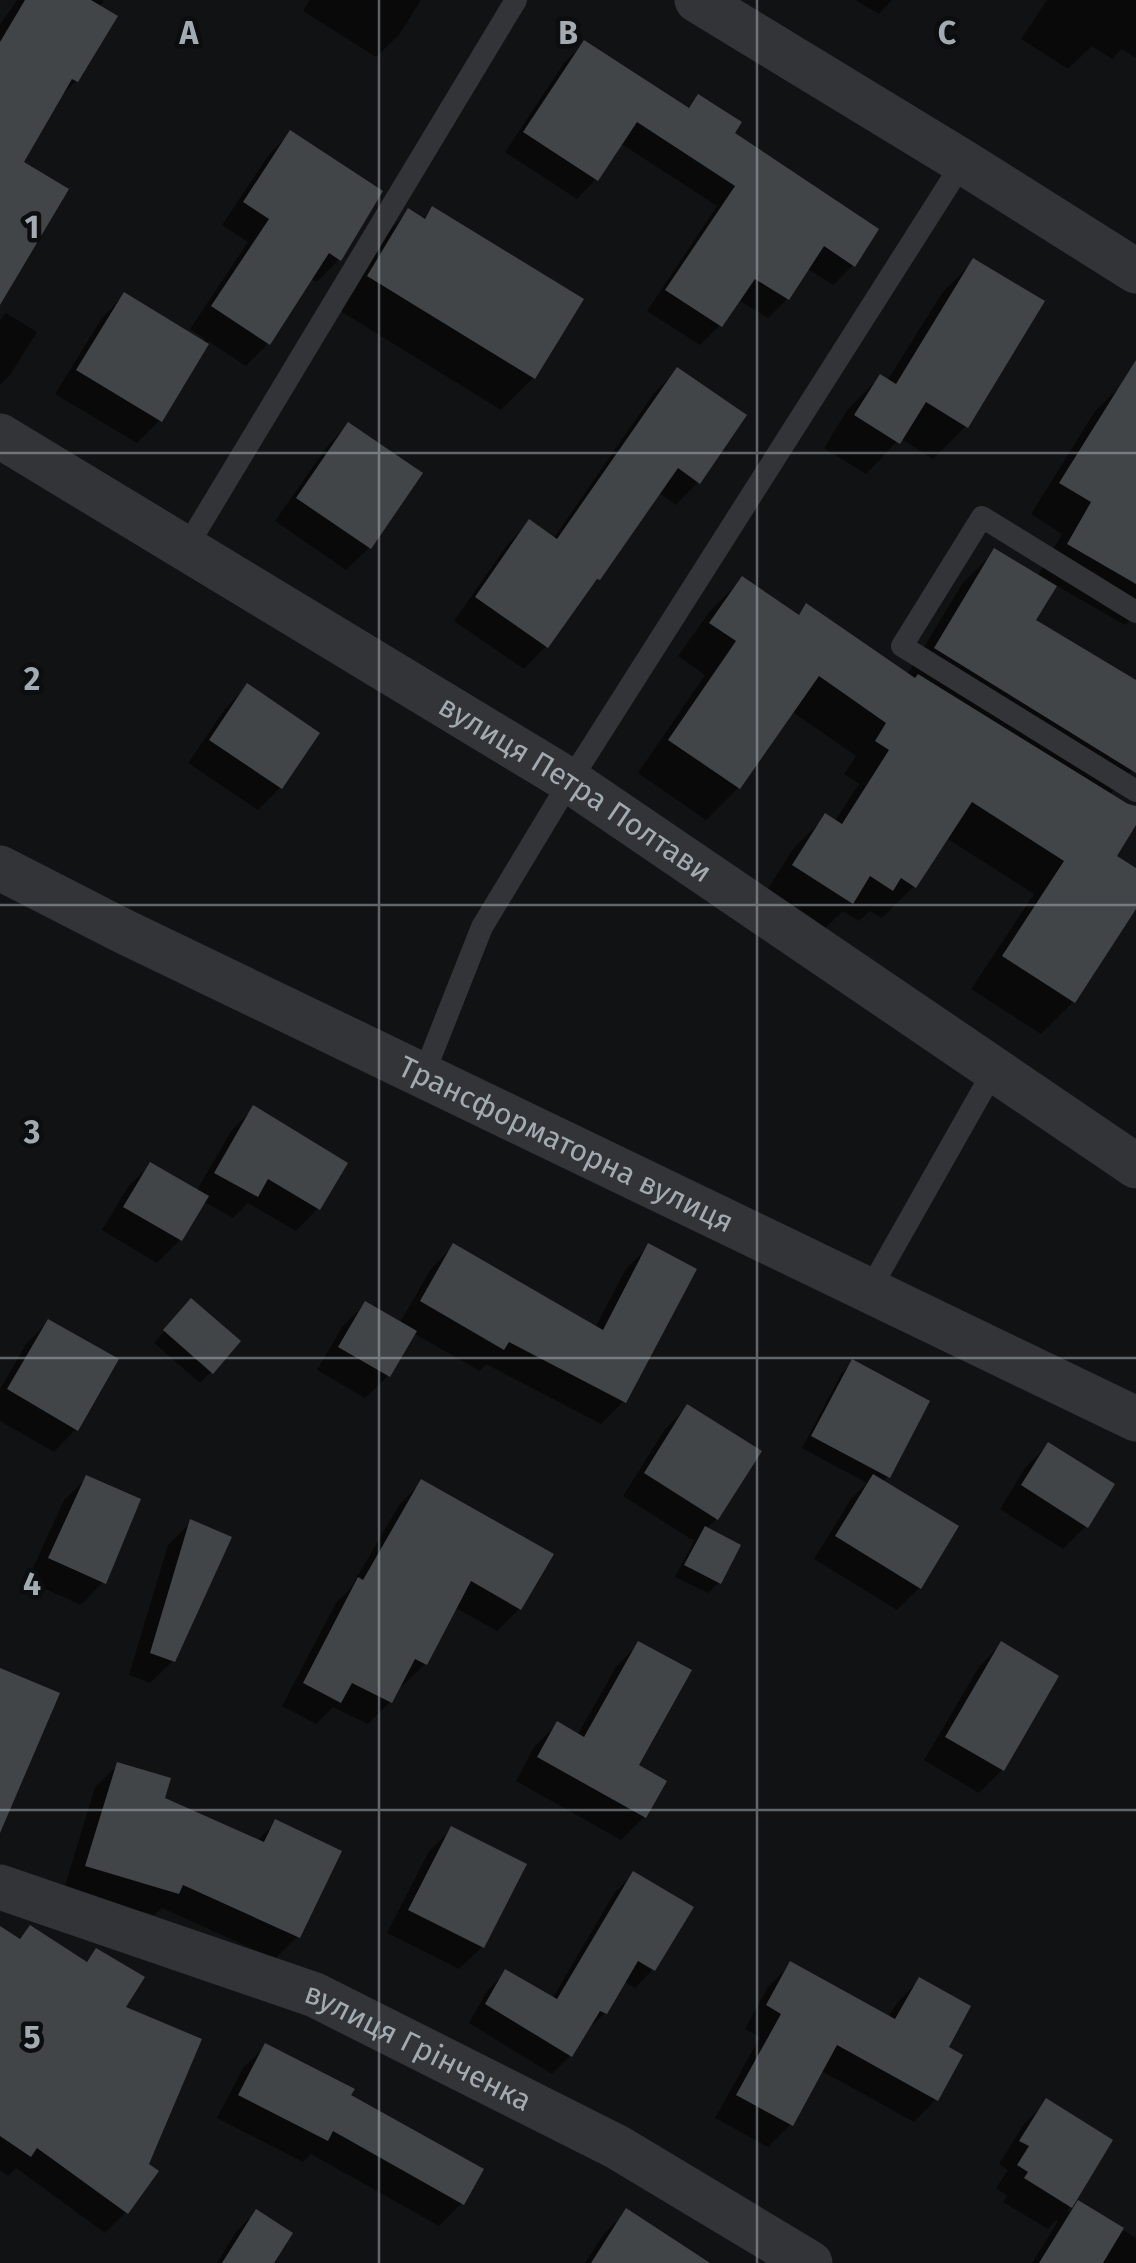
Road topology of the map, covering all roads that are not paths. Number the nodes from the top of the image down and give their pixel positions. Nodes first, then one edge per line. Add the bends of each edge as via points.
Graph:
1 (516, 0) edge
2 (697, 0) edge
3 (964, 162) junction
4 (1136, 271) edge
5 (0, 436) edge
6 (186, 548) junction
7 (1136, 612) edge
8 (570, 780) junction
9 (1136, 792) edge
10 (0, 868) edge
11 (994, 1070) junction
12 (423, 1076) junction
13 (1136, 1166) edge
14 (869, 1291) junction
15 (1136, 1419) edge
16 (0, 1887) edge
17 (810, 2263) edge

1 - 6 lane
2 - 3 street
3 - 4 street
3 - 8 lane
5 - 6 street, вулиця Петра Полтави
6 - 8 street, вулиця Петра Полтави
7 - 9 lane via 982,516 902,646
8 - 11 street, вулиця Петра Полтави
8 - 12 lane via 482,927
10 - 12 street, Трансформаторна вулиця
11 - 13 street, вулиця Петра Полтави
11 - 14 lane
12 - 14 street, Трансформаторна вулиця
14 - 15 street, Трансформаторна вулиця
16 - 17 street, вулиця Грінченка via 315,1995 617,2147

